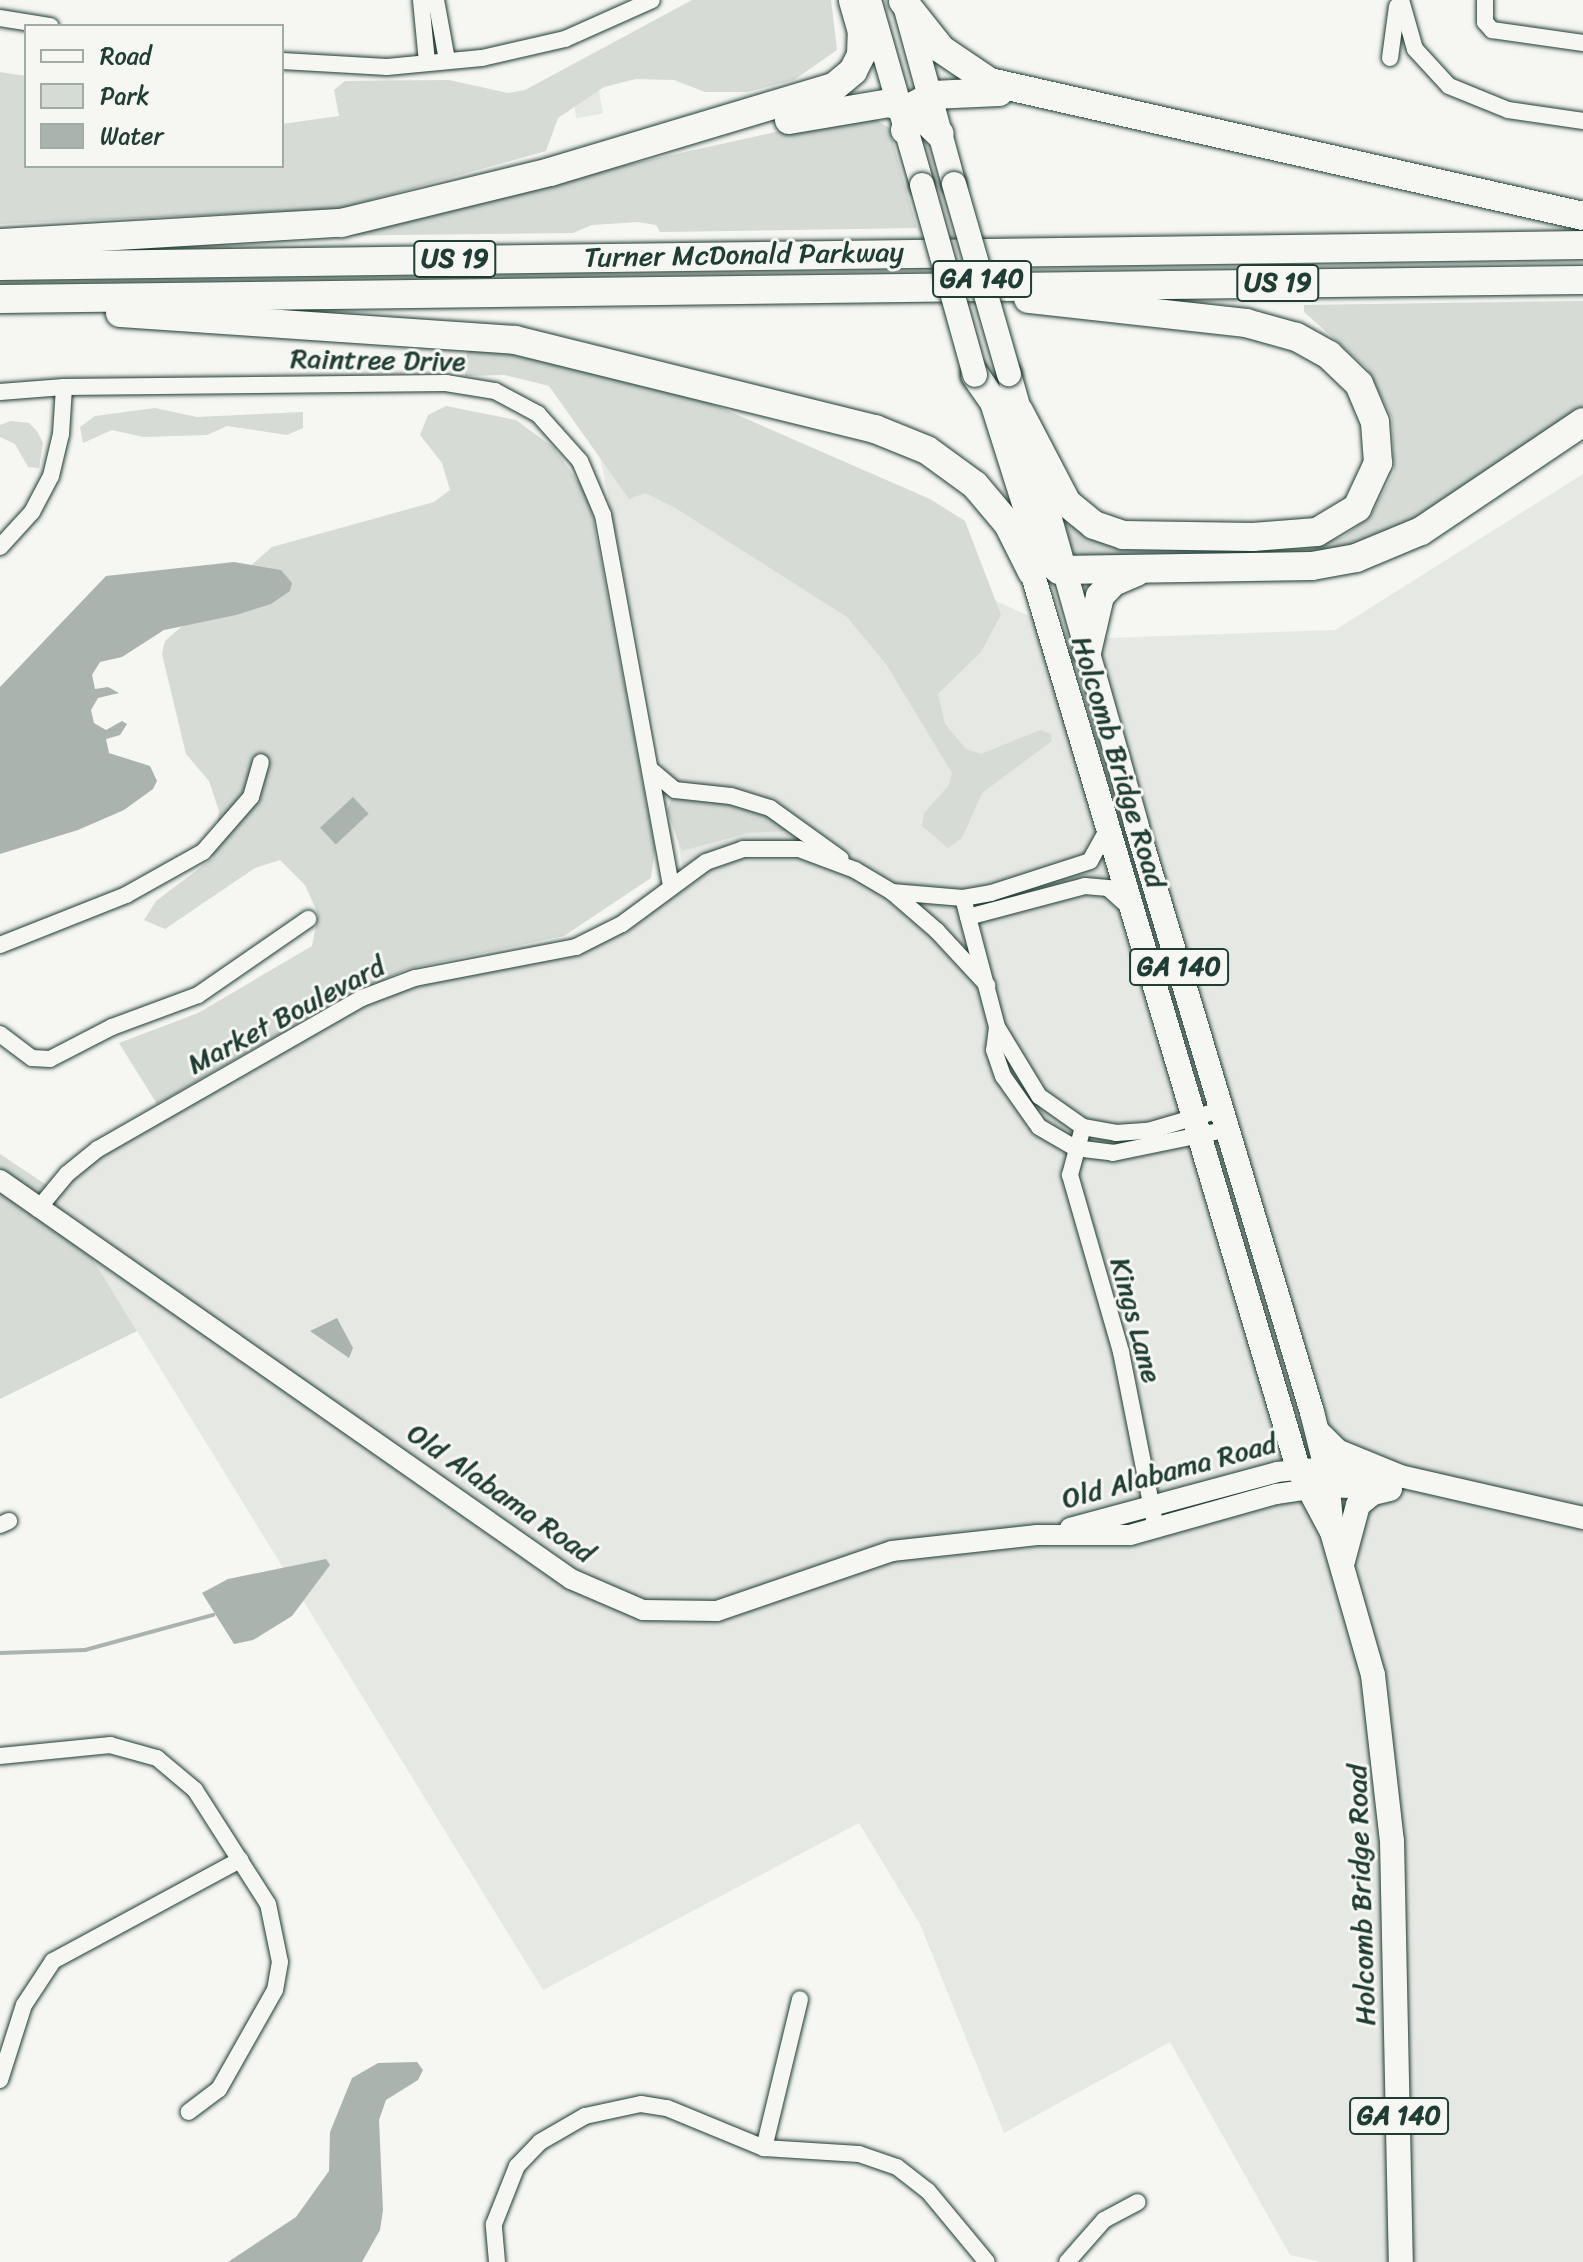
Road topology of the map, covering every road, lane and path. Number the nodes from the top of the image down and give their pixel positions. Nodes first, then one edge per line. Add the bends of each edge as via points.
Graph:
1 (421, 0) edge
2 (436, 0) edge
3 (652, 0) edge
4 (853, 0) edge
5 (869, 0) edge
6 (1399, 0) edge
7 (1485, 0) edge
8 (903, 1) edge
9 (0, 18) edge
10 (432, 23) junction
11 (38, 24) edge
12 (1583, 43) edge
13 (1390, 58) dead end
14 (447, 60) junction
15 (284, 61) edge
16 (427, 62) junction
17 (1036, 93) junction
18 (912, 110) junction
19 (1583, 121) edge
20 (940, 134) joint
21 (550, 172) junction
22 (1583, 216) edge
23 (0, 243) edge
24 (1583, 245) edge
25 (0, 266) edge
26 (1583, 280) edge
27 (973, 286) junction
28 (0, 299) edge
29 (61, 299) junction
30 (975, 375) junction
31 (64, 387) junction
32 (0, 392) edge
33 (1019, 411) junction
34 (1583, 422) edge
35 (0, 547) edge
36 (1151, 569) junction
37 (1064, 571) junction
38 (1032, 572) junction
39 (1087, 652) junction
40 (261, 762) dead end
41 (650, 767) junction
42 (1108, 828) junction
43 (855, 870) junction
44 (671, 885) junction
45 (892, 892) junction
46 (963, 898) junction
47 (1131, 909) junction
48 (968, 917) junction
49 (308, 919) dead end
50 (0, 945) edge
51 (987, 985) junction
52 (997, 1027) junction
53 (0, 1034) edge
54 (1226, 1119) junction
55 (1083, 1127) junction
56 (1196, 1127) junction
57 (1075, 1148) junction
58 (0, 1180) edge
59 (38, 1209) junction
60 (1318, 1432) junction
61 (1314, 1478) junction
62 (1394, 1482) junction
63 (1583, 1518) edge
64 (1154, 1520) junction
65 (1343, 1564) junction
66 (0, 1756) edge
67 (240, 1860) junction
68 (800, 1999) dead end
69 (0, 2080) edge
70 (189, 2112) dead end
71 (764, 2148) junction
72 (1138, 2202) dead end
73 (497, 2262) edge
74 (987, 2262) edge
75 (1067, 2262) edge
76 (1401, 2262) edge

1 - 10 street
2 - 10 street
3 - 14 street via 565,39 495,56
4 - 21 highway via 862,32 861,55 853,71 834,87
5 - 18 main road, Holcomb Bridge Road / GA 140
6 - 13 street
6 - 19 street via 1415,49 1449,86 1508,110
7 - 12 street via 1485,22 1492,30
8 - 17 highway via 941,49 972,74
8 - 18 main road, Holcomb Bridge Road / GA 140
9 - 11 street
10 - 14 street
10 - 16 street
14 - 16 street
15 - 16 street via 387,67
17 - 18 highway
17 - 22 highway
18 - 20 highway
18 - 21 highway via 854,105
18 - 30 main road, Holcomb Bridge Road / GA 140, bridge via 922,185
20 - 33 main road, Holcomb Bridge Road / GA 140, bridge
21 - 23 highway via 341,223
24 - 25 highway, Turner McDonald Parkway / US 19
26 - 27 highway, Turner McDonald Parkway / US 19
27 - 29 highway, Turner McDonald Parkway / US 19
27 - 33 highway via 1070,306 1246,323 1296,337 1338,361 1359,384 1375,422 1378,463 1357,508 1317,532 1253,537 1123,535 1094,525 1067,503
28 - 29 highway, Turner McDonald Parkway / US 19
29 - 38 highway via 149,317 515,340 875,429 927,450 975,485 1008,524
30 - 37 highway via 994,402 1045,560
30 - 38 main road, Holcomb Bridge Road / GA 140
31 - 32 street, Raintree Drive
31 - 35 street via 51,476 32,512
31 - 41 street, Raintree Drive via 446,383 495,391 528,407 566,441 596,492
33 - 37 main road, Holcomb Bridge Road / GA 140
34 - 36 highway via 1421,531 1378,551 1312,566
36 - 37 highway
36 - 39 highway via 1124,576 1100,596
37 - 39 main road, Holcomb Bridge Road / GA 140
38 - 42 main road, Holcomb Bridge Road / GA 140
39 - 54 main road, Holcomb Bridge Road / GA 140
40 - 50 street via 251,797 203,852 126,895
41 - 43 street via 675,790 731,796 770,808
41 - 44 street, Raintree Drive
42 - 46 street via 1097,855 1080,866
42 - 47 main road, Holcomb Bridge Road / GA 140
43 - 44 street, Market Boulevard via 799,849 765,847 706,862
43 - 45 street, Market Boulevard
44 - 59 street, Market Boulevard via 622,924 576,947 415,978 362,998 98,1149 67,1174
45 - 46 street, Market Boulevard
45 - 51 street, Market Boulevard
46 - 48 street
47 - 48 street via 1118,894 1096,886
47 - 56 main road, Holcomb Bridge Road / GA 140
48 - 51 street
49 - 53 street via 198,995 120,1023 50,1059 32,1058
51 - 52 street
52 - 55 street via 1009,1039 1034,1089
52 - 57 street via 994,1050 1013,1095 1039,1127
54 - 56 street
54 - 60 main road, Holcomb Bridge Road / GA 140
55 - 56 street via 1131,1132
55 - 57 street, Kings Lane
56 - 57 street via 1134,1152
56 - 61 main road, Holcomb Bridge Road / GA 140
57 - 64 street, Kings Lane via 1070,1175 1124,1365
58 - 59 street, Old Alabama Road
59 - 64 street, Old Alabama Road via 571,1579 617,1603 667,1613 717,1611 892,1551 1037,1535 1105,1537
60 - 61 main road, Holcomb Bridge Road / GA 140
60 - 62 main road via 1337,1451
61 - 62 main road, Old Alabama Road
61 - 64 street, Old Alabama Road
61 - 65 main road, Holcomb Bridge Road / GA 140
62 - 63 main road, Old Alabama Road via 1504,1498
62 - 65 main road via 1358,1505
65 - 76 main road, Holcomb Bridge Road / GA 140 via 1373,1675 1390,1794
66 - 67 street via 92,1745 143,1752 185,1778
67 - 69 street via 53,1961 24,2005
67 - 70 street via 268,1904 277,1931 275,1990 219,2089
68 - 71 street
71 - 73 street via 667,2108 616,2106 585,2116 540,2142 517,2166 494,2224
71 - 74 street via 859,2154 897,2167 928,2191
72 - 75 street via 1104,2220

